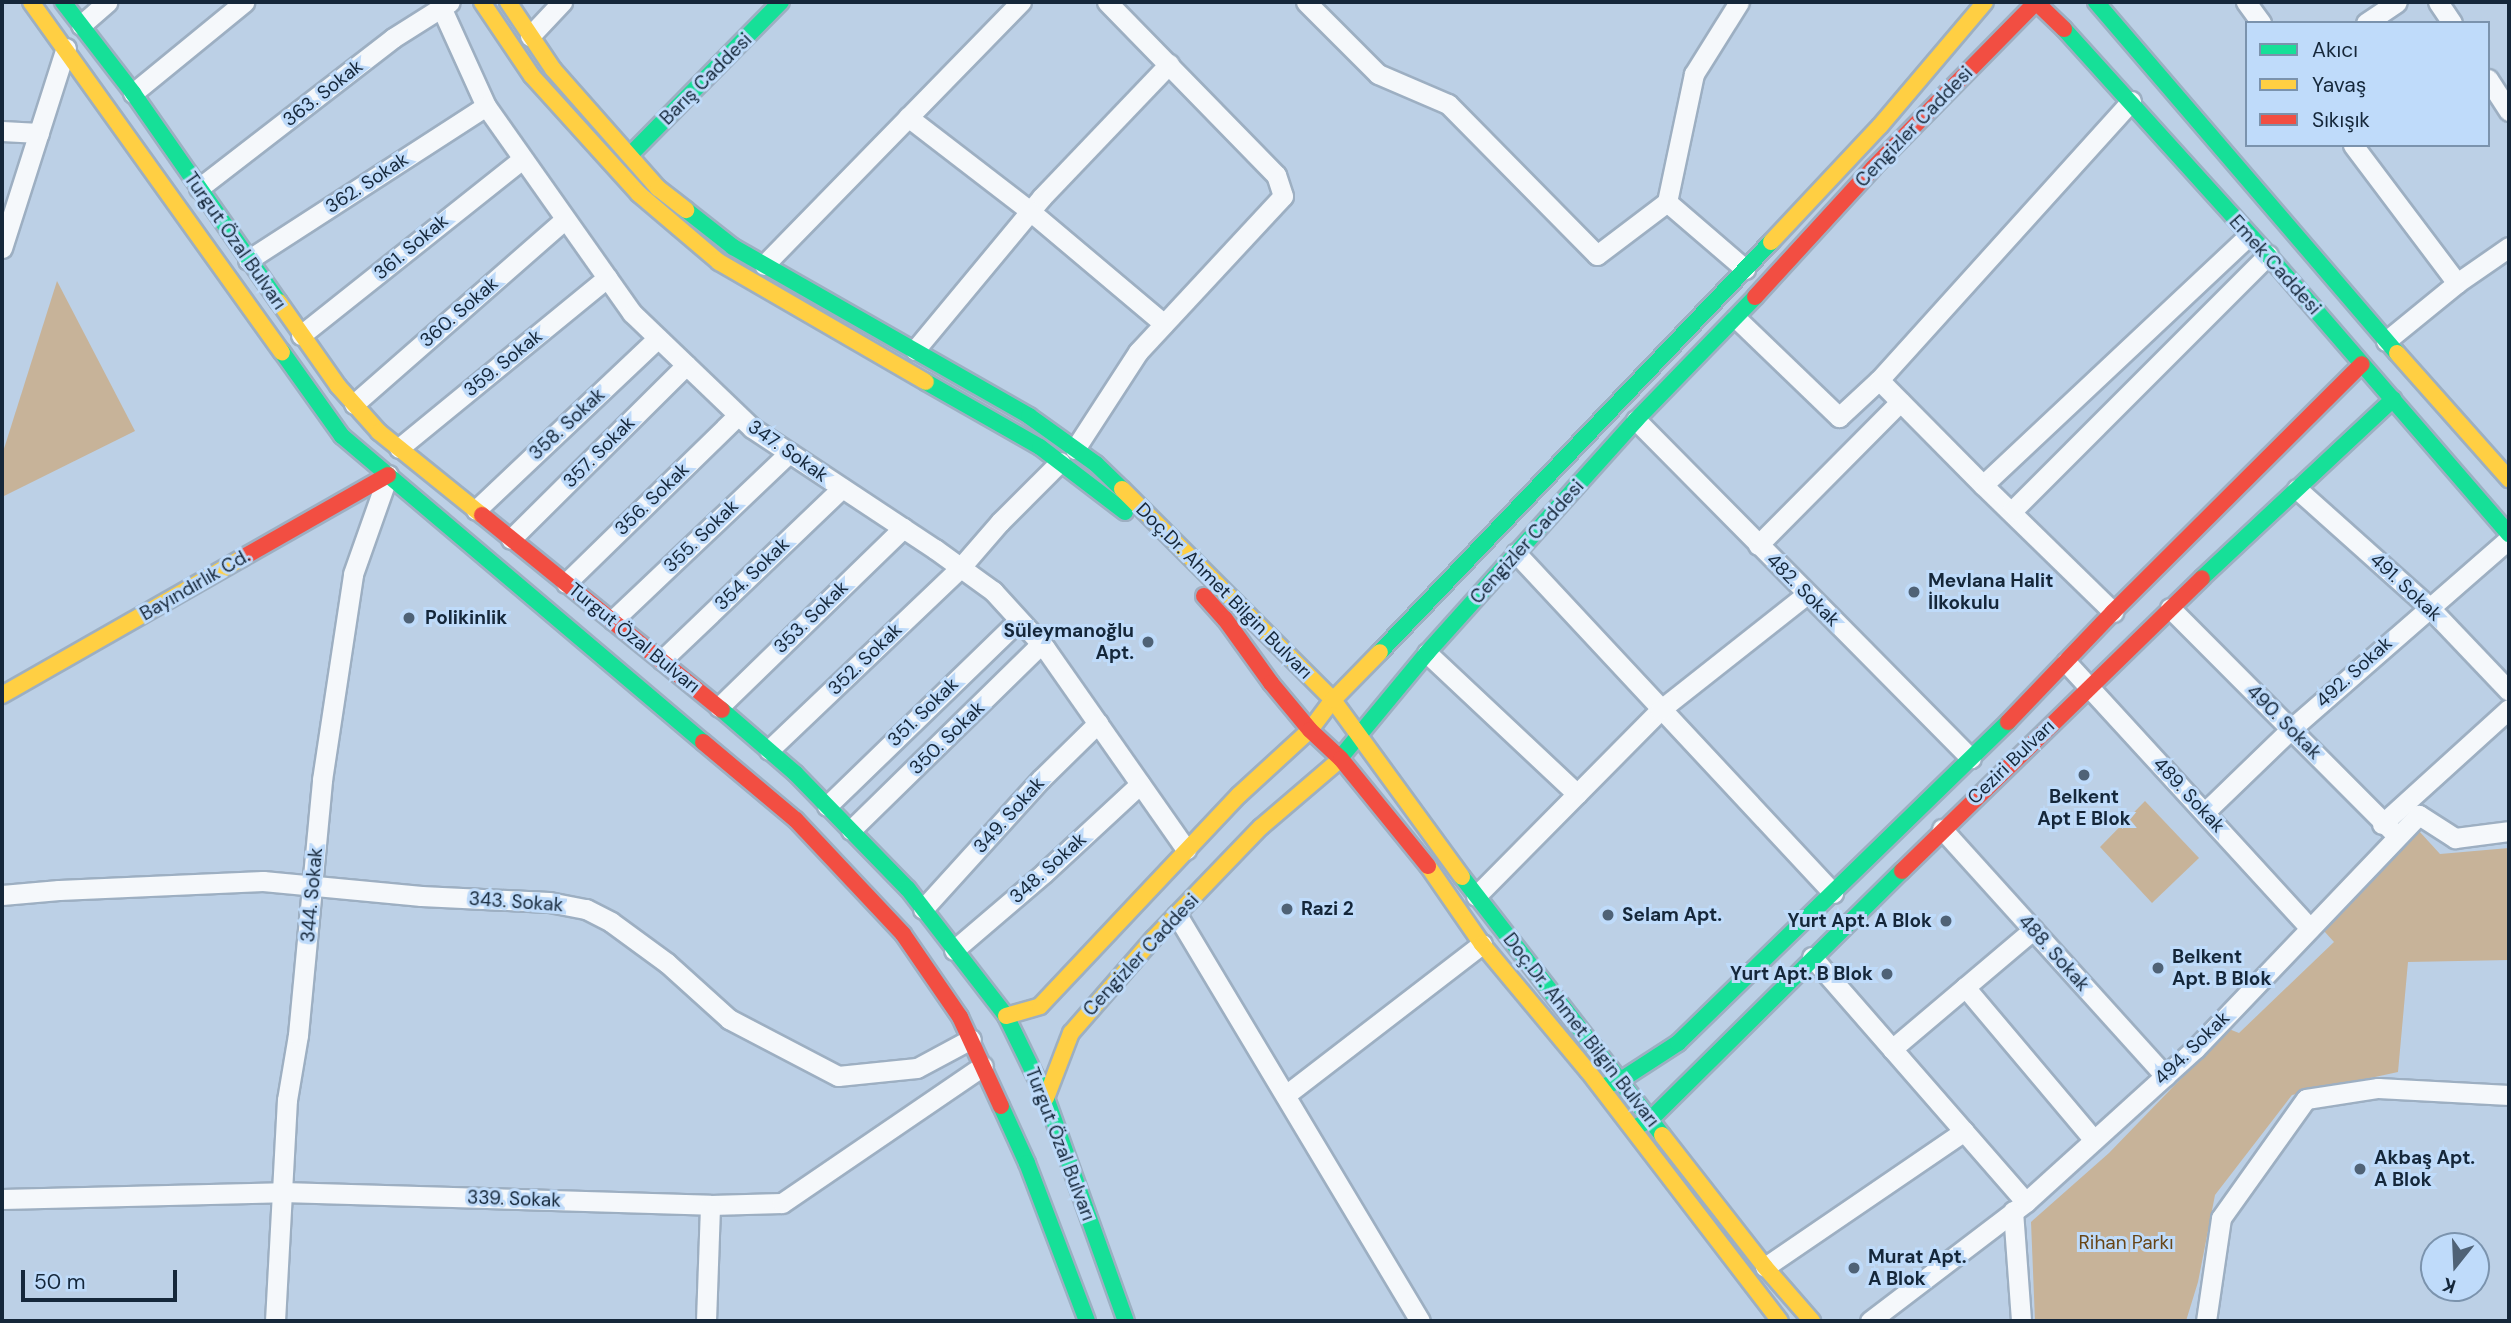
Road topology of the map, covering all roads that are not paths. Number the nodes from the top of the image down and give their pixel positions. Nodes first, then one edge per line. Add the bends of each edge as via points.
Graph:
1 (31, 2) edge
2 (63, 2) edge
3 (107, 2) edge
4 (244, 2) edge
5 (482, 2) edge
6 (508, 2) edge
7 (562, 2) edge
8 (781, 2) edge
9 (1021, 2) edge
10 (1107, 2) edge
11 (1306, 2) edge
12 (1740, 2) edge
13 (1985, 2) edge
14 (2036, 2) edge
15 (2096, 2) edge
16 (2246, 2) edge
17 (2397, 2) edge
18 (2438, 2) edge
19 (446, 4) edge
20 (2260, 21) edge
21 (2369, 21) edge
22 (2451, 21) edge
23 (81, 25) junction
24 (530, 36) junction
25 (66, 48) junction
26 (1169, 64) junction
27 (2490, 82) edge
28 (133, 93) junction
29 (2131, 101) junction
30 (486, 106) junction
31 (2509, 111) edge
32 (908, 117) junction
33 (2, 131) edge
34 (39, 132) junction
35 (2355, 147) edge
36 (629, 155) junction
37 (522, 159) junction
38 (199, 188) junction
39 (1667, 202) junction
40 (1030, 211) junction
41 (564, 220) junction
42 (2248, 236) junction
43 (2509, 247) edge
44 (2, 248) edge
45 (2268, 255) junction
46 (248, 260) junction
47 (764, 264) junction
48 (1745, 269) junction
49 (607, 278) junction
50 (2457, 283) junction
51 (1736, 318) junction
52 (1164, 324) junction
53 (301, 335) junction
54 (658, 338) junction
55 (2386, 341) junction
56 (915, 350) junction
57 (686, 365) junction
58 (2362, 365) junction
59 (1878, 380) junction
60 (2393, 399) junction
61 (1900, 402) junction
62 (354, 404) junction
63 (738, 415) junction
64 (1636, 420) junction
65 (399, 448) junction
66 (1076, 449) junction
67 (789, 453) junction
68 (1060, 462) junction
69 (388, 475) junction
70 (2509, 479) edge
71 (1983, 485) junction
72 (842, 488) junction
73 (2297, 489) junction
74 (476, 510) junction
75 (2012, 511) junction
76 (903, 528) junction
77 (2509, 536) edge
78 (512, 539) junction
79 (1758, 545) junction
80 (1516, 553) junction
81 (961, 567) junction
82 (566, 583) junction
83 (1807, 594) junction
84 (2428, 606) junction
85 (2170, 608) junction
86 (2113, 612) junction
87 (613, 620) junction
88 (1019, 620) junction
89 (1041, 644) junction
90 (1427, 653) junction
91 (662, 660) junction
92 (2066, 662) junction
93 (2088, 687) junction
94 (2509, 691) edge
95 (2, 695) edge
96 (1333, 699) junction
97 (719, 707) junction
98 (2509, 709) edge
99 (1661, 710) junction
100 (1098, 723) junction
101 (2291, 729) junction
102 (1310, 730) junction
103 (1359, 740) junction
104 (769, 750) junction
105 (1971, 758) junction
106 (1341, 759) junction
107 (1140, 784) junction
108 (1577, 794) junction
109 (827, 806) junction
110 (2205, 812) junction
111 (1942, 829) junction
112 (851, 830) junction
113 (2390, 830) junction
114 (2509, 831) edge
115 (1186, 849) junction
116 (314, 886) junction
117 (1833, 893) junction
118 (2, 895) edge
119 (1476, 896) junction
120 (923, 909) junction
121 (1177, 915) junction
122 (2311, 928) junction
123 (2033, 930) junction
124 (1482, 944) junction
125 (954, 950) junction
126 (1812, 957) junction
127 (1965, 987) junction
128 (1006, 1016) junction
129 (971, 1039) junction
130 (1892, 1049) junction
131 (983, 1066) junction
132 (2165, 1076) junction
133 (1621, 1080) junction
134 (1601, 1088) junction
135 (1287, 1094) junction
136 (2509, 1095) edge
137 (1046, 1098) junction
138 (1651, 1119) junction
139 (1633, 1129) junction
140 (1964, 1131) junction
141 (2094, 1140) junction
142 (282, 1192) junction
143 (2, 1199) edge
144 (710, 1205) junction
145 (2020, 1207) junction
146 (1765, 1267) junction
147 (275, 1321) edge
148 (706, 1321) edge
149 (1087, 1321) edge
150 (1126, 1321) edge
151 (1420, 1321) edge
152 (1780, 1321) edge
153 (1812, 1321) edge
154 (1870, 1321) edge
155 (2021, 1321) edge
156 (2206, 1321) edge

1 - 25 main road, Turgut Özal Bulvarı
2 - 23 main road, Turgut Özal Bulvarı
3 - 23 street
4 - 28 street
5 - 68 main road, Doç.Dr. Ahmet Bilgin Bulvarı via 532,76 639,194 719,262
6 - 24 main road, Doç.Dr. Ahmet Bilgin Bulvarı
7 - 24 street
8 - 36 main road, Barış Caddesi
9 - 32 street
10 - 26 street
11 - 39 street via 1378,74 1448,104 1597,255
12 - 39 street via 1694,74
13 - 48 main road, Cengizler Caddesi via 1880,126
14 - 29 main road, Emek Caddesi
14 - 51 main road, Cengizler Caddesi via 1873,168
15 - 55 main road, Emek Caddesi
16 - 20 street
17 - 21 street
18 - 22 street
19 - 30 street, 347. Sokak
19 - 38 street, 363. Sokak via 393,38
23 - 28 main road, Turgut Özal Bulvarı
24 - 36 main road, Doç.Dr. Ahmet Bilgin Bulvarı
25 - 34 street
25 - 69 main road, Turgut Özal Bulvarı via 342,436
26 - 40 street
26 - 52 street via 1276,175 1283,196
27 - 31 street
28 - 38 main road, Turgut Özal Bulvarı
29 - 42 main road, Emek Caddesi
29 - 59 street
30 - 37 street, 347. Sokak
30 - 46 street, 362. Sokak
32 - 40 street
32 - 47 street
33 - 34 street
34 - 44 street
35 - 50 street
36 - 47 main road, Doç.Dr. Ahmet Bilgin Bulvarı via 658,188 733,247
37 - 41 street, 347. Sokak
37 - 53 street, 361. Sokak
38 - 46 main road, Turgut Özal Bulvarı
39 - 48 street
40 - 52 street
40 - 56 street
41 - 49 street, 347. Sokak
41 - 62 street, 360. Sokak
42 - 45 main road, Emek Caddesi
42 - 71 street
43 - 50 street
45 - 58 main road, Emek Caddesi
45 - 75 street
46 - 53 main road, Turgut Özal Bulvarı
47 - 56 main road, Doç.Dr. Ahmet Bilgin Bulvarı
48 - 96 main road, Cengizler Caddesi
49 - 54 street, 347. Sokak via 632,313
49 - 65 street, 359. Sokak
50 - 55 street
51 - 59 street via 1839,417
51 - 64 main road, Cengizler Caddesi
52 - 66 street via 1138,352
53 - 62 main road, Turgut Özal Bulvarı
54 - 57 street, 347. Sokak
54 - 74 street, 358. Sokak
55 - 70 main road, Emek Caddesi
56 - 66 main road, Doç.Dr. Ahmet Bilgin Bulvarı
57 - 63 street, 347. Sokak
57 - 78 street, 357. Sokak
58 - 60 main road, Emek Caddesi
58 - 86 main road, Ceziri Bulvarı
59 - 61 street
60 - 73 main road, Ceziri Bulvarı
60 - 77 main road, Emek Caddesi
61 - 71 street
61 - 79 street
62 - 65 main road, Turgut Özal Bulvarı
63 - 67 street, 347. Sokak
63 - 82 street, 356. Sokak
64 - 79 street, 482. Sokak
64 - 80 main road, Cengizler Caddesi
65 - 74 main road, Turgut Özal Bulvarı
66 - 96 main road, Doç.Dr. Ahmet Bilgin Bulvarı via 1097,464
67 - 72 street, 347. Sokak
67 - 87 street, 355. Sokak
68 - 81 street, 352. Sokak
68 - 102 main road, Doç.Dr. Ahmet Bilgin Bulvarı via 1128,514 1225,619
69 - 95 main road, Bayındırlık Cd.
69 - 116 street, 344. Sokak via 353,574 322,780
69 - 129 main road, Turgut Özal Bulvarı via 796,820 903,934
71 - 75 street
72 - 76 street, 347. Sokak
72 - 91 street, 354. Sokak
73 - 84 street, 491. Sokak
73 - 85 main road, Ceziri Bulvarı
74 - 78 main road, Turgut Özal Bulvarı
75 - 86 street
76 - 81 street, 347. Sokak
76 - 97 street, 353. Sokak
77 - 84 street, 492. Sokak
78 - 82 main road, Turgut Özal Bulvarı
79 - 83 street, 482. Sokak
80 - 90 main road, Cengizler Caddesi
80 - 99 street
81 - 88 street, 347. Sokak via 993,591
81 - 104 street, 352. Sokak
82 - 87 main road, Turgut Özal Bulvarı
83 - 99 street
83 - 105 street, 482. Sokak
84 - 94 street, 491. Sokak
84 - 101 street, 492. Sokak
85 - 93 main road, Ceziri Bulvarı
85 - 101 street, 490. Sokak
86 - 92 main road, Ceziri Bulvarı
87 - 91 main road, Turgut Özal Bulvarı
88 - 89 street, 347. Sokak
88 - 109 street, 351. Sokak
89 - 100 street, 347. Sokak
89 - 112 street, 350. Sokak
90 - 103 main road, Cengizler Caddesi
90 - 108 street
91 - 97 main road, Turgut Özal Bulvarı
92 - 93 street, 489. Sokak
92 - 105 main road, Ceziri Bulvarı
93 - 110 street, 489. Sokak
93 - 111 main road, Ceziri Bulvarı
96 - 102 main road, Cengizler Caddesi
96 - 103 main road, Doç.Dr. Ahmet Bilgin Bulvarı
97 - 104 main road, Turgut Özal Bulvarı
98 - 113 street
99 - 108 street
99 - 117 street
100 - 107 street, 347. Sokak
100 - 120 street, 349. Sokak
101 - 110 street, 492. Sokak
101 - 113 street, 490. Sokak
102 - 106 main road, Doç.Dr. Ahmet Bilgin Bulvarı
102 - 115 main road, Cengizler Caddesi
103 - 106 main road, Cengizler Caddesi
103 - 119 main road, Doç.Dr. Ahmet Bilgin Bulvarı
104 - 109 main road, Turgut Özal Bulvarı
105 - 117 main road, Ceziri Bulvarı
106 - 121 main road, Cengizler Caddesi via 1261,827
106 - 124 main road, Doç.Dr. Ahmet Bilgin Bulvarı via 1444,886
107 - 115 street, 347. Sokak
107 - 125 street, 348. Sokak
108 - 119 street
109 - 112 main road, Turgut Özal Bulvarı
110 - 122 street, 489. Sokak
111 - 123 street, 488. Sokak
111 - 126 main road, Ceziri Bulvarı
112 - 120 main road, Turgut Özal Bulvarı
113 - 114 street, 494. Sokak via 2419,815 2455,838
113 - 122 street, 494. Sokak
115 - 128 main road, Cengizler Caddesi via 1040,1006
116 - 118 street, 343. Sokak via 263,881
116 - 129 street, 343. Sokak via 549,902 586,909 667,963 729,1019 838,1076 917,1069
116 - 142 street, 344. Sokak via 288,1100
117 - 133 main road, Ceziri Bulvarı via 1678,1043
119 - 133 main road, Doç.Dr. Ahmet Bilgin Bulvarı
120 - 125 main road, Turgut Özal Bulvarı
121 - 135 street
121 - 137 main road, Cengizler Caddesi via 1071,1033
122 - 132 street, 494. Sokak
123 - 127 street
123 - 132 street, 488. Sokak
124 - 134 main road, Doç.Dr. Ahmet Bilgin Bulvarı
124 - 135 street
125 - 128 main road, Turgut Özal Bulvarı
126 - 130 street
126 - 138 main road, Ceziri Bulvarı
127 - 130 street
127 - 141 street
128 - 137 main road, Turgut Özal Bulvarı
129 - 131 main road, Turgut Özal Bulvarı
130 - 140 street
131 - 144 street, 339. Sokak via 782,1203
131 - 149 main road, Turgut Özal Bulvarı via 1027,1163
132 - 141 street, 494. Sokak
133 - 134 main road, Ceziri Bulvarı
133 - 138 main road, Doç.Dr. Ahmet Bilgin Bulvarı
134 - 139 main road, Doç.Dr. Ahmet Bilgin Bulvarı
135 - 151 street
136 - 156 street via 2378,1088 2306,1100 2221,1218
137 - 150 main road, Turgut Özal Bulvarı
138 - 139 main road, Ceziri Bulvarı
138 - 146 main road, Doç.Dr. Ahmet Bilgin Bulvarı
139 - 152 main road, Doç.Dr. Ahmet Bilgin Bulvarı
140 - 145 street
140 - 146 street
141 - 145 street, 494. Sokak
142 - 143 street, 339. Sokak
142 - 144 street, 339. Sokak
142 - 147 street, 344. Sokak
144 - 148 street
145 - 154 street, 494. Sokak
145 - 155 street
146 - 153 main road, Doç.Dr. Ahmet Bilgin Bulvarı

